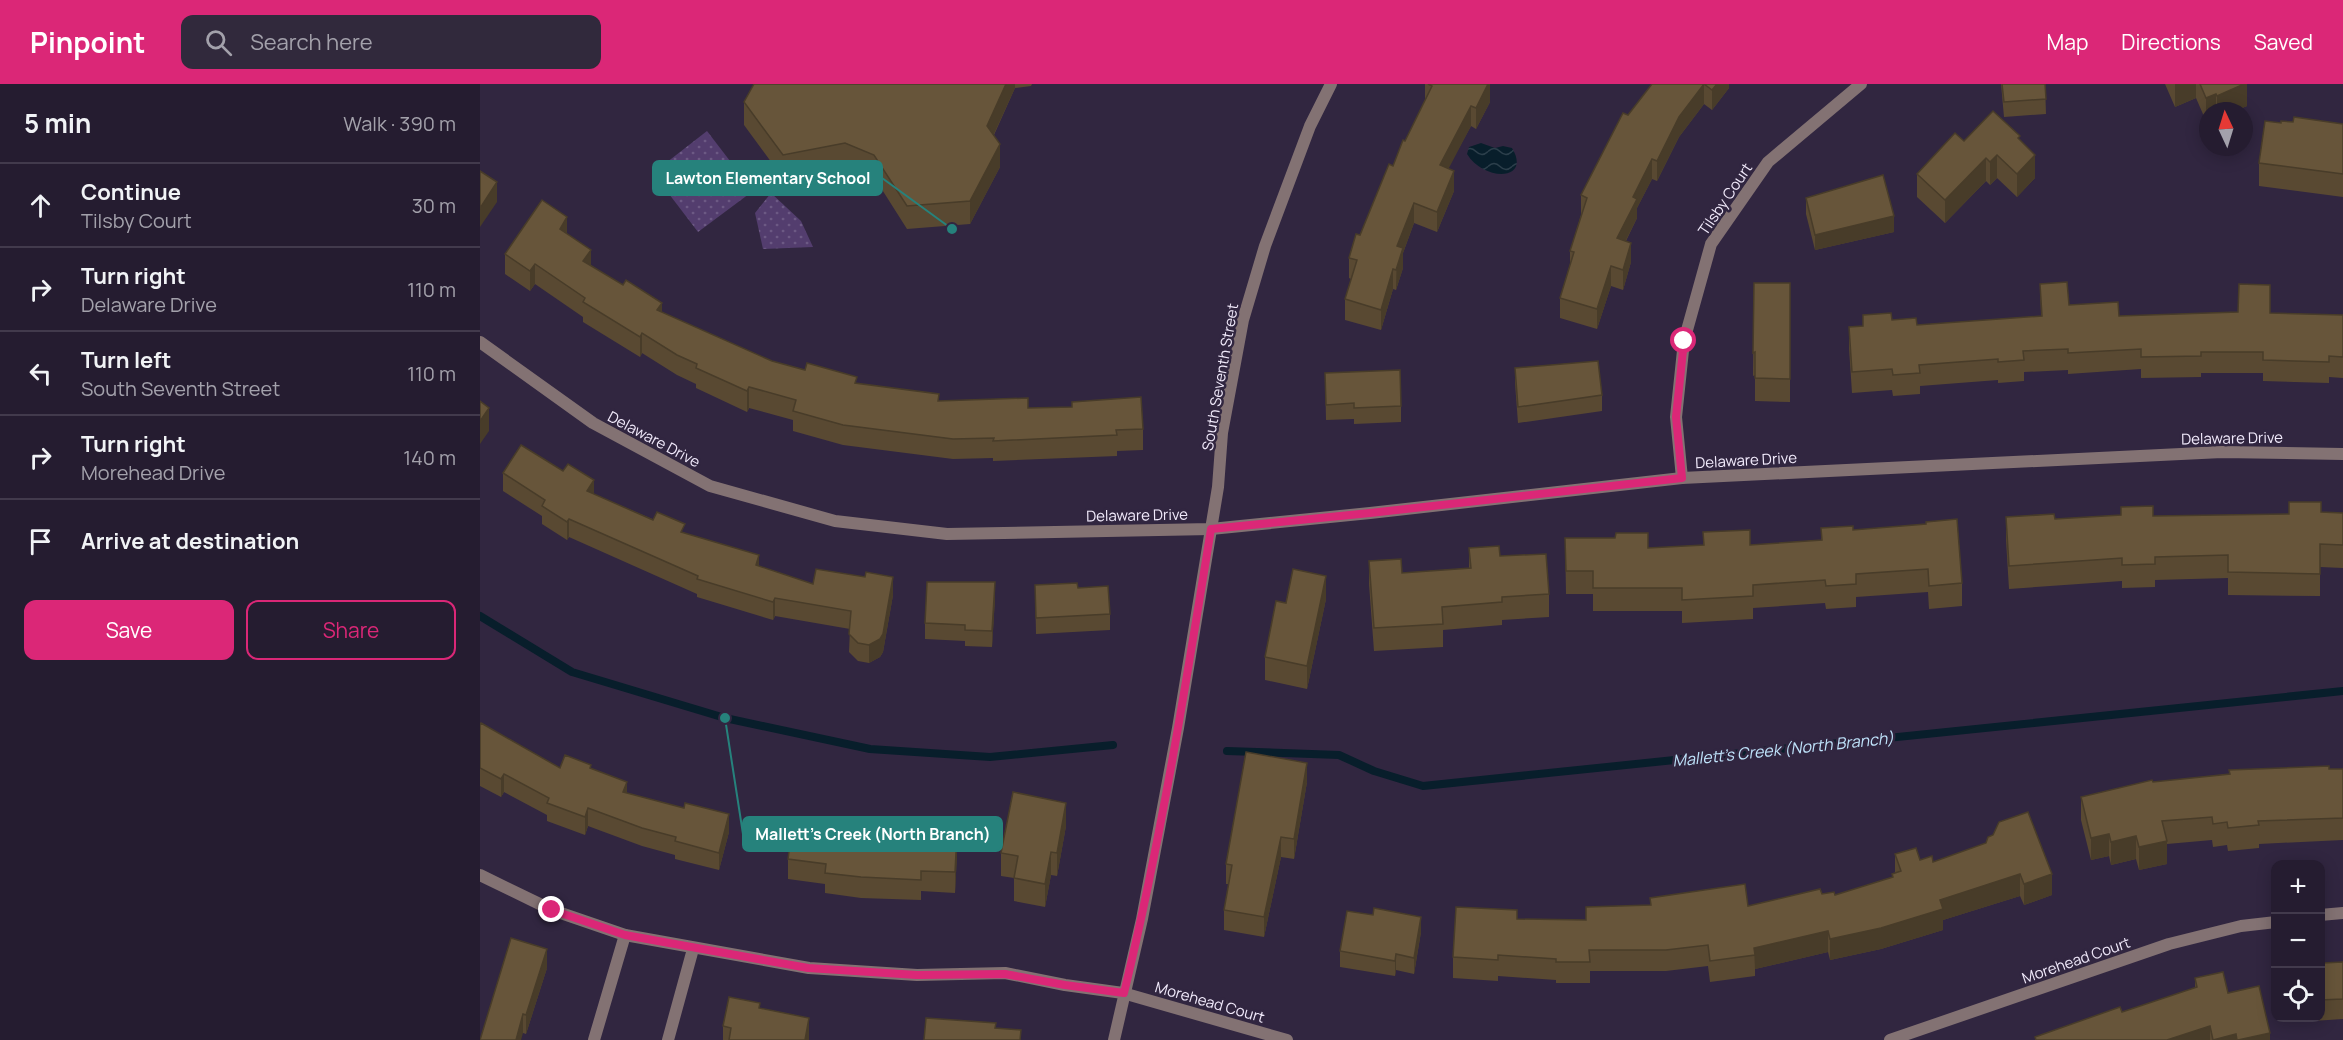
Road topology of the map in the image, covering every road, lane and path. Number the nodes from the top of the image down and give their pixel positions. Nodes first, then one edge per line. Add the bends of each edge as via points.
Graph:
1 (1331, 84) edge
2 (1861, 84) edge
3 (480, 342) edge
4 (2343, 454) edge
5 (1682, 478) junction
6 (1211, 529) junction
7 (480, 875) edge
8 (2343, 913) edge
9 (2325, 915) edge
10 (2271, 923) edge
11 (625, 935) junction
12 (693, 948) junction
13 (1124, 993) junction
14 (594, 1040) edge
15 (668, 1040) edge
16 (1114, 1040) edge
17 (1287, 1040) edge
18 (1890, 1040) edge

1 - 6 street, South Seventh Street via 1310,126 1243,320 1222,433
2 - 5 street, Tilsby Court via 1768,162 1711,244 1684,341 1676,417
3 - 6 street, Delaware Drive via 593,423 710,486 835,521 947,534
4 - 5 street, Delaware Drive via 2222,452
5 - 6 street, Delaware Drive
6 - 13 street, South Seventh Street via 1178,728
7 - 11 street, Morehead Court via 552,910
8 - 9 street
10 - 18 street, Morehead Court via 2169,944
11 - 12 street, Morehead Court
11 - 14 street
12 - 13 street, Morehead Court via 808,968 917,975 1005,974
12 - 15 street
13 - 16 street, South Seventh Street
13 - 17 street, Morehead Court

